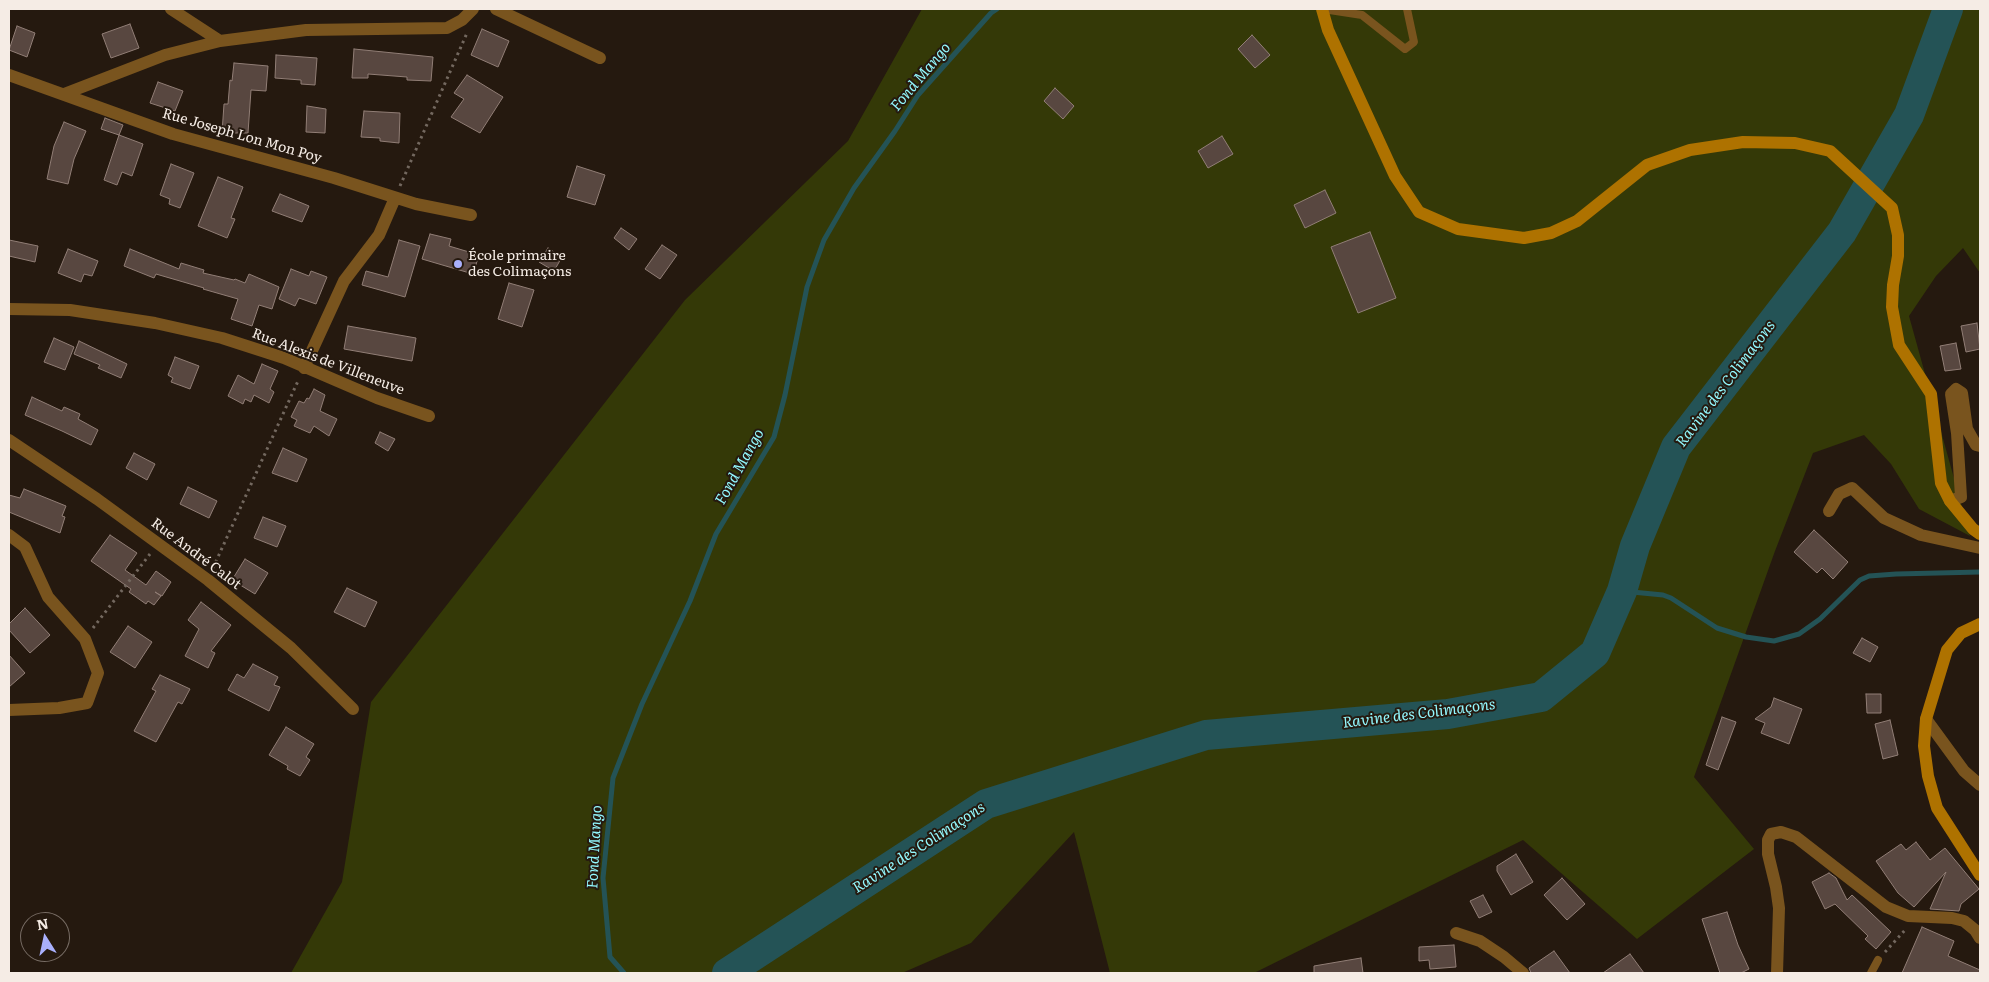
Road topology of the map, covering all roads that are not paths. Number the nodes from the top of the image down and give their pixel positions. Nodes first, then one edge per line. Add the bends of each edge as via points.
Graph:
1 (171, 9) edge
2 (473, 9) edge
3 (496, 9) edge
4 (1322, 9) edge
5 (1407, 9) edge
6 (220, 41) junction
7 (600, 58) dead end
8 (9, 75) edge
9 (64, 94) junction
10 (395, 198) junction
11 (471, 215) dead end
12 (9, 309) edge
13 (304, 368) junction
14 (429, 416) dead end
15 (9, 440) edge
16 (1980, 446) edge
17 (1950, 501) junction
18 (1828, 511) dead end
19 (1980, 534) edge
20 (9, 535) edge
21 (1980, 548) edge
22 (1980, 624) edge
23 (353, 709) dead end
24 (9, 710) edge
25 (1926, 719) junction
26 (1980, 785) edge
27 (1980, 875) edge
28 (1456, 933) dead end
29 (1980, 938) edge
30 (1878, 960) road end
31 (1523, 973) edge
32 (1777, 973) edge
33 (1871, 973) edge

1 - 6 street
2 - 6 street via 447,28 306,30
3 - 7 street
4 - 5 lane via 1362,14 1405,49 1414,42
4 - 17 main road via 1328,30 1395,176 1419,212 1458,229 1524,238 1551,233 1577,220 1647,165 1690,150 1743,142 1795,143 1830,151 1892,208 1898,235 1892,299 1899,345 1931,394 1941,483
6 - 9 street via 165,55
8 - 9 street, Rue Joseph Lon Mon Poy
9 - 10 street, Rue Joseph Lon Mon Poy via 173,134
10 - 11 street, Rue Joseph Lon Mon Poy
10 - 13 street via 379,236 344,282
12 - 13 street, Rue Alexis de Villeneuve via 70,310 155,323 222,338 284,358
13 - 14 street, Rue Alexis de Villeneuve
15 - 23 street, Rue André Calot via 208,580 291,648
16 - 17 street via 1976,445 1967,429 1962,393 1956,389 1951,394 1958,433 1961,497
17 - 19 main road
18 - 21 street via 1840,494 1852,488 1884,518 1921,535
20 - 24 street via 25,547 48,597 85,639 98,673 87,702 59,708
22 - 25 main road via 1961,633 1947,650
25 - 26 street via 1964,771
25 - 27 main road via 1924,746 1937,808
28 - 31 street via 1480,941
29 - 32 street via 1964,921 1908,916 1886,907 1796,837 1781,832 1771,834 1768,840 1779,908
30 - 33 lane

